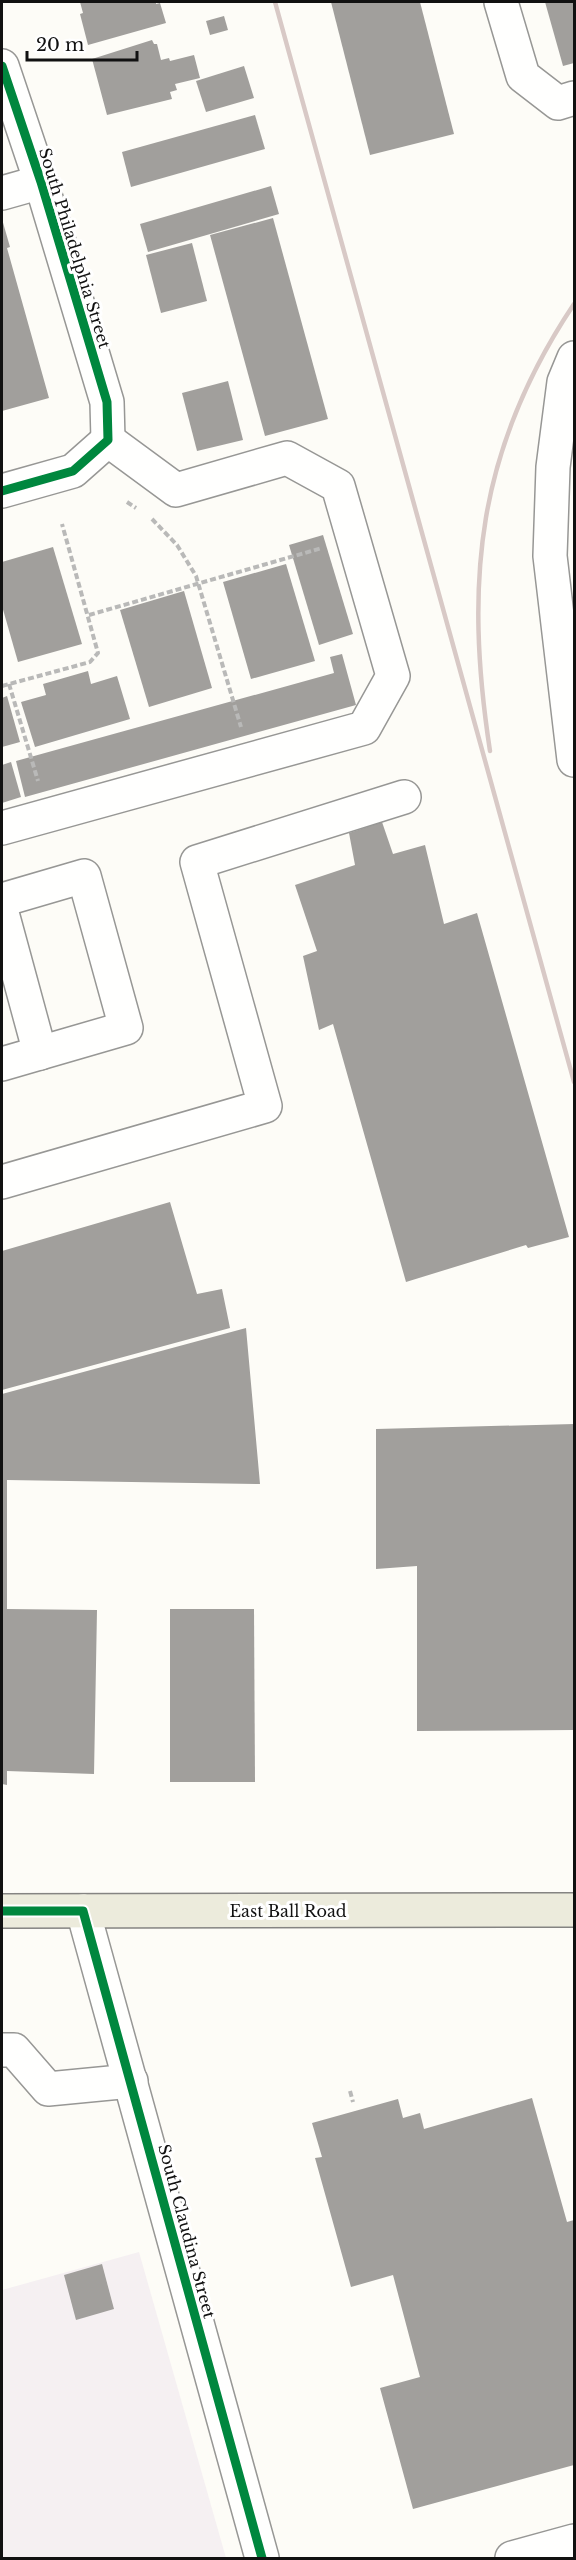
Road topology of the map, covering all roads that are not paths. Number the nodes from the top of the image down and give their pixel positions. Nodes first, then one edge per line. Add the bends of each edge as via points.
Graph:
1 (501, 2) edge
2 (2, 66) edge
3 (574, 98) edge
4 (41, 182) junction
5 (2, 193) edge
6 (574, 358) edge
7 (108, 440) junction
8 (2, 491) edge
9 (574, 760) edge
10 (404, 797) dead end
11 (2, 828) edge
12 (2, 900) edge
13 (2, 913) edge
14 (40, 1053) junction
15 (2, 1064) edge
16 (2, 1182) edge
17 (574, 1910) edge
18 (2, 1911) edge
19 (83, 1911) junction
20 (2, 2050) edge
21 (131, 2081) junction
22 (574, 2541) edge
23 (262, 2559) edge
24 (512, 2559) edge

1 - 3 street via 523,76 558,103
2 - 4 street, South Philadelphia Street
4 - 5 street
4 - 7 street, South Philadelphia Street via 107,402
6 - 9 street via 562,392 553,467 550,556
7 - 8 street via 73,471
7 - 11 street via 176,490 287,458 338,486 393,676 364,728
10 - 16 street via 197,862 265,1106
12 - 14 street via 84,876 126,1028
13 - 14 street
14 - 15 street
17 - 19 main road, East Ball Road
18 - 19 main road, East Ball Road
19 - 21 street, South Claudina Street
20 - 21 street via 14,2050 48,2089
21 - 23 street, South Claudina Street
22 - 24 street

